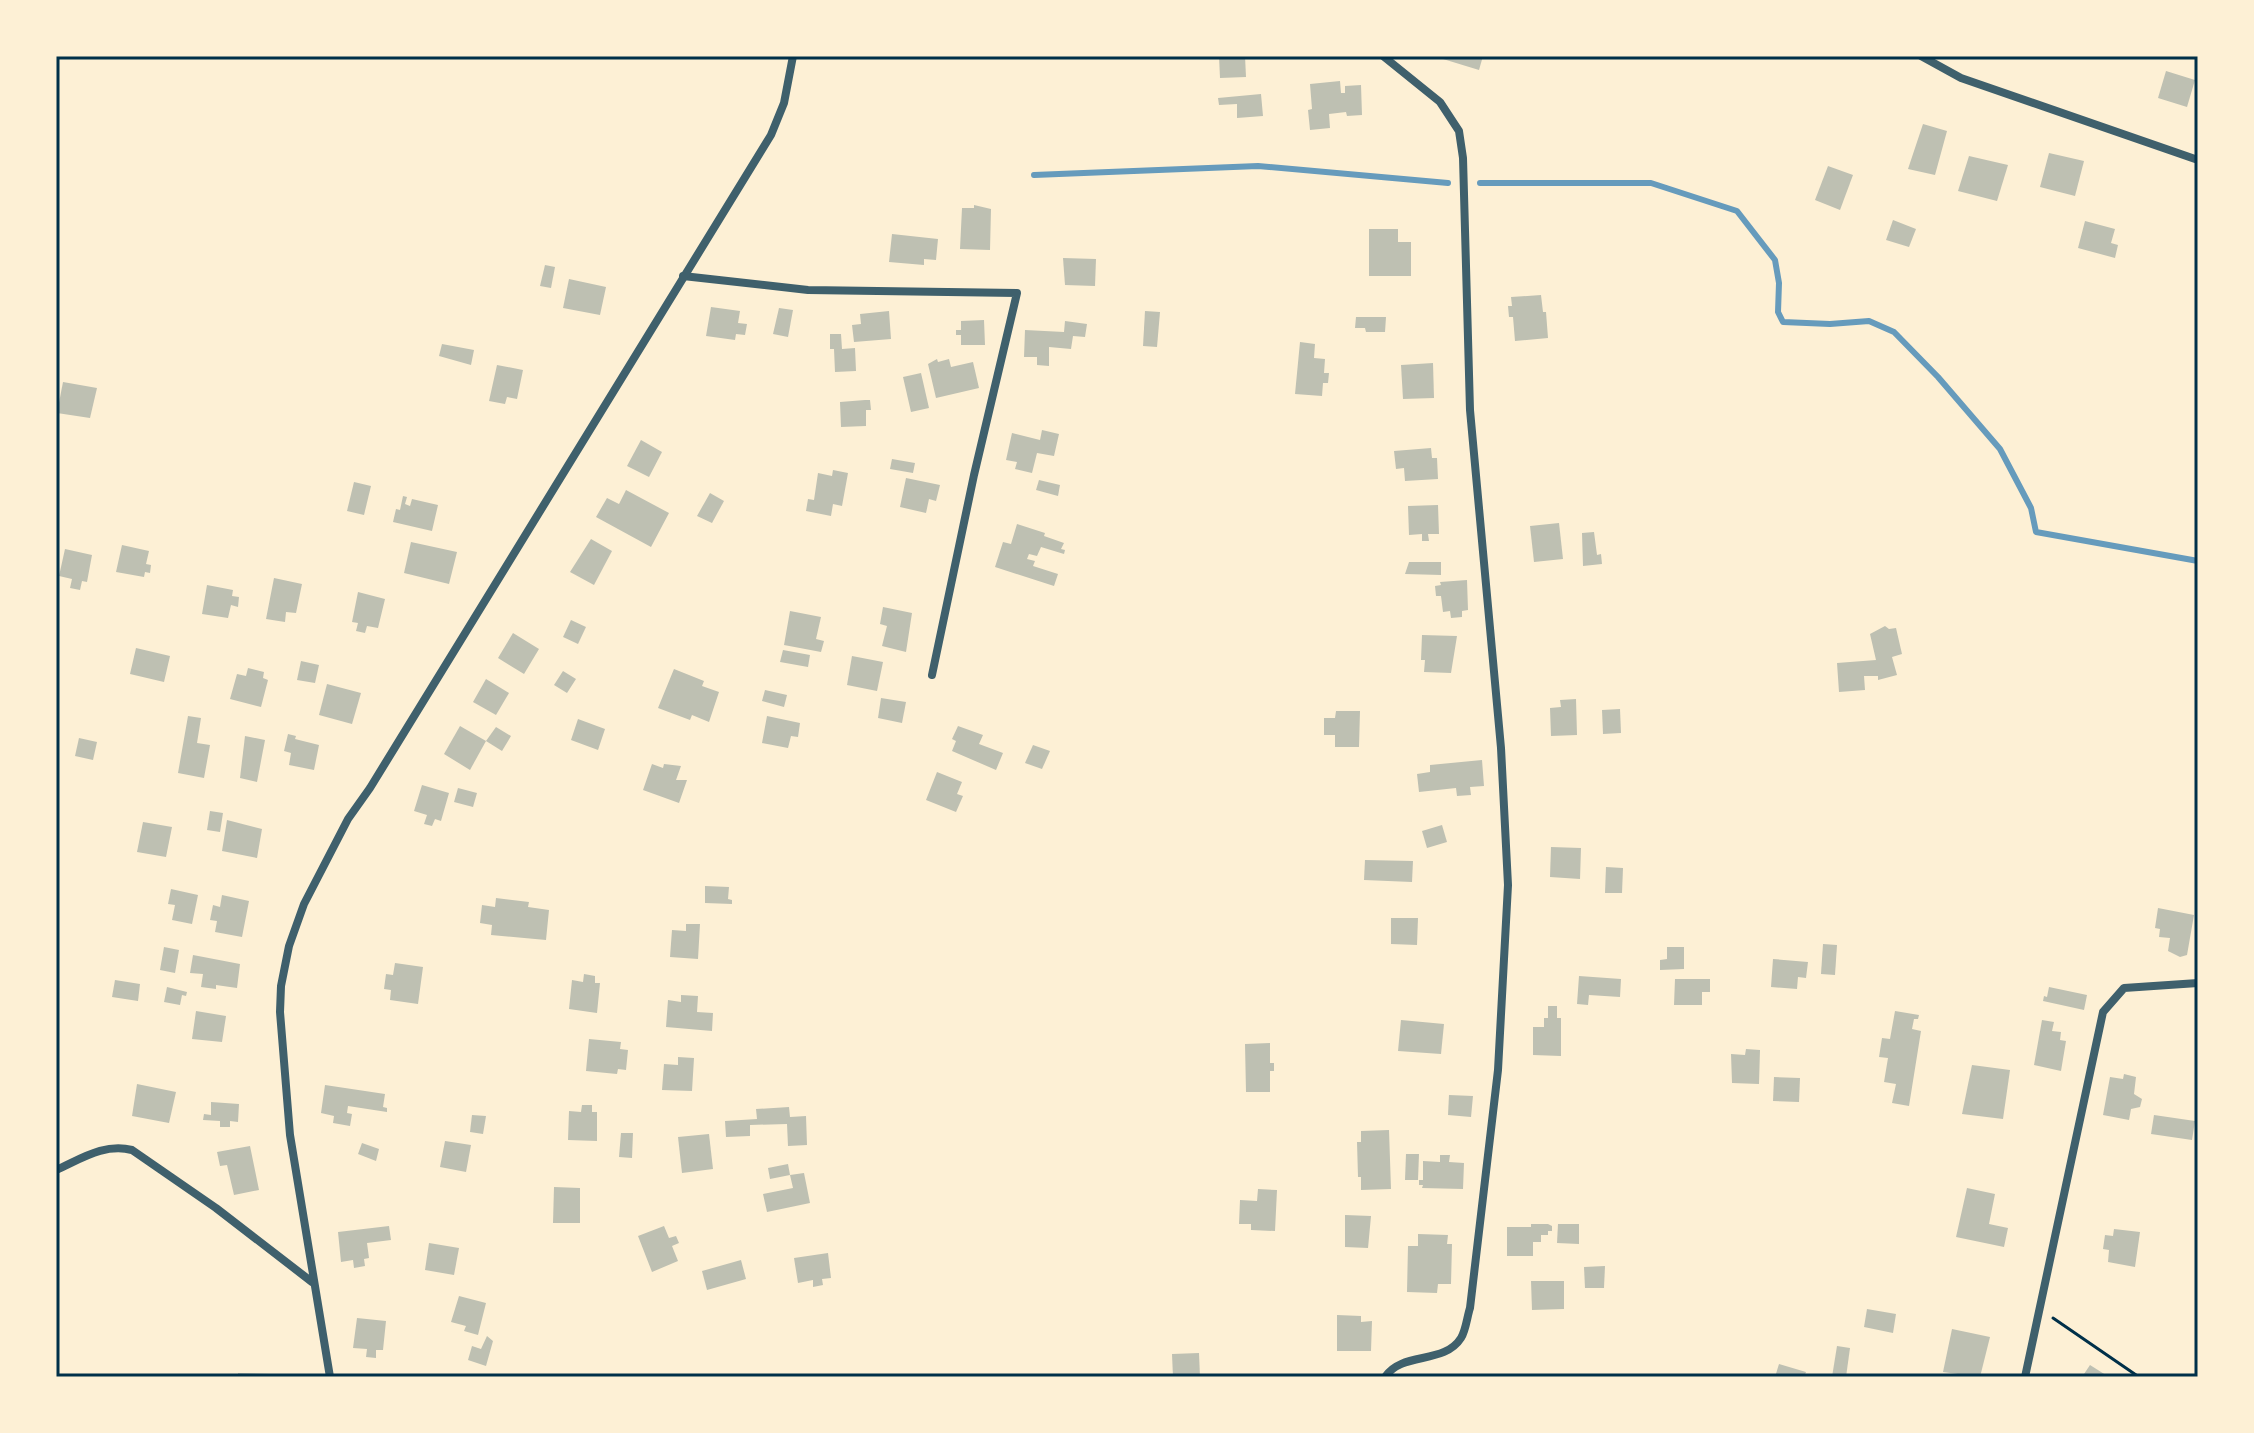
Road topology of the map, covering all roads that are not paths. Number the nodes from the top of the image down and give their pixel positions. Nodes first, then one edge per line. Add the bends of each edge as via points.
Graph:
1 (793, 56) edge
2 (1383, 56) edge
3 (1921, 56) edge
4 (2198, 160) edge
5 (683, 276) junction
6 (932, 675) dead end
7 (2198, 983) edge
8 (56, 1170) edge
9 (313, 1283) junction
10 (330, 1377) edge
11 (1385, 1377) edge
12 (2025, 1377) edge

1 - 5 street via 771,135
2 - 11 street via 1440,102 1459,131 1470,410 1508,885 1498,1070 1470,1308 1462,1336 1452,1348 1405,1362
3 - 4 street via 1961,78
5 - 6 street via 808,290 1017,293
5 - 9 street via 348,819 304,904 289,946 280,1012 290,1135
7 - 12 street via 2124,988 2103,1012
8 - 9 street via 104,1149 132,1150
9 - 10 street

